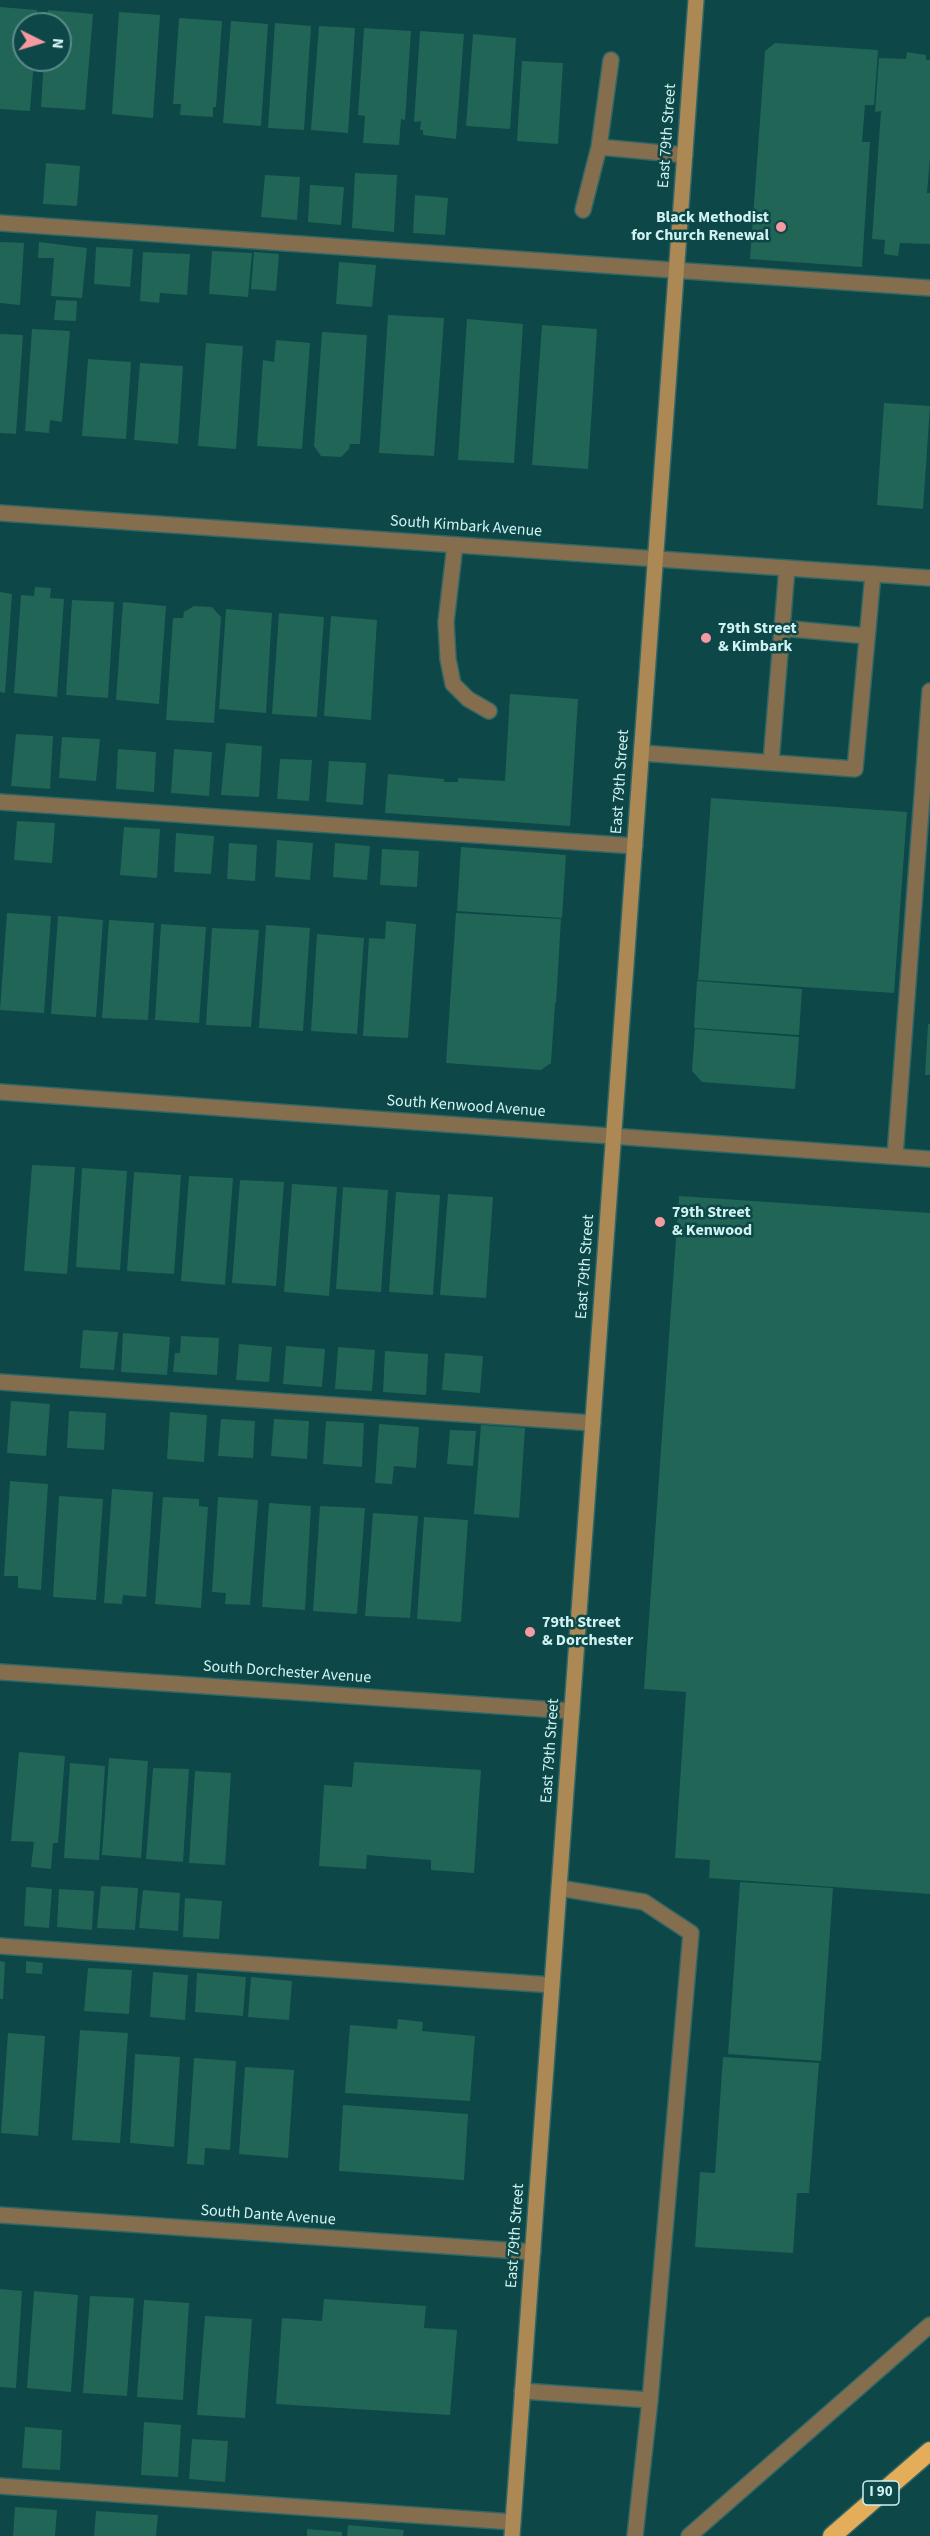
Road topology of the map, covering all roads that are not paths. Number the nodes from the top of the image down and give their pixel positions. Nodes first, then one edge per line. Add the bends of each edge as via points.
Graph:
1 (696, 0) edge
2 (611, 60) dead end
3 (599, 147) junction
4 (685, 154) junction
5 (583, 210) dead end
6 (0, 222) edge
7 (677, 270) junction
8 (930, 288) edge
9 (0, 513) edge
10 (455, 545) junction
11 (656, 559) junction
12 (787, 568) junction
13 (873, 574) junction
14 (930, 578) edge
15 (782, 627) junction
16 (867, 636) junction
17 (930, 691) edge
18 (489, 711) dead end
19 (642, 753) junction
20 (771, 762) junction
21 (0, 802) edge
22 (635, 846) junction
23 (924, 865) edge
24 (0, 1092) edge
25 (614, 1136) junction
26 (895, 1156) junction
27 (930, 1159) edge
28 (0, 1382) edge
29 (593, 1423) junction
30 (0, 1672) edge
31 (572, 1711) junction
32 (559, 1888) junction
33 (0, 1946) edge
34 (552, 1985) junction
35 (0, 2215) edge
36 (533, 2252) junction
37 (930, 2325) edge
38 (522, 2391) junction
39 (650, 2400) junction
40 (930, 2451) edge
41 (0, 2486) edge
42 (512, 2529) edge
43 (635, 2536) edge
44 (689, 2536) edge
45 (832, 2536) edge

1 - 4 main road, East 79th Street
2 - 3 street
3 - 4 street
3 - 5 street
4 - 7 main road, East 79th Street
6 - 7 street
7 - 8 street
7 - 11 main road, East 79th Street
9 - 10 street, South Kimbark Avenue
10 - 11 street, South Kimbark Avenue
10 - 18 street via 446,622 453,684
11 - 12 street, South Kimbark Avenue
11 - 19 main road, East 79th Street
12 - 13 street, South Kimbark Avenue
12 - 15 street
13 - 14 street, South Kimbark Avenue
13 - 16 street
15 - 16 street
15 - 20 street
16 - 20 street via 855,769
17 - 23 street
19 - 20 street
19 - 22 main road, East 79th Street
21 - 22 street
22 - 25 main road, East 79th Street
23 - 26 street
24 - 25 street, South Kenwood Avenue
25 - 26 street, South Kenwood Avenue
25 - 29 main road, East 79th Street
26 - 27 street, South Kenwood Avenue
28 - 29 street
29 - 31 main road, East 79th Street
30 - 31 street, South Dorchester Avenue
31 - 32 main road, East 79th Street
32 - 34 main road, East 79th Street
32 - 39 street via 644,1902 691,1933
33 - 34 street
34 - 36 main road, East 79th Street
35 - 36 street, South Dante Avenue
36 - 38 main road, East 79th Street
37 - 44 street
38 - 39 street
38 - 42 main road, East 79th Street
39 - 43 street
40 - 45 highway, I 90
41 - 42 street

